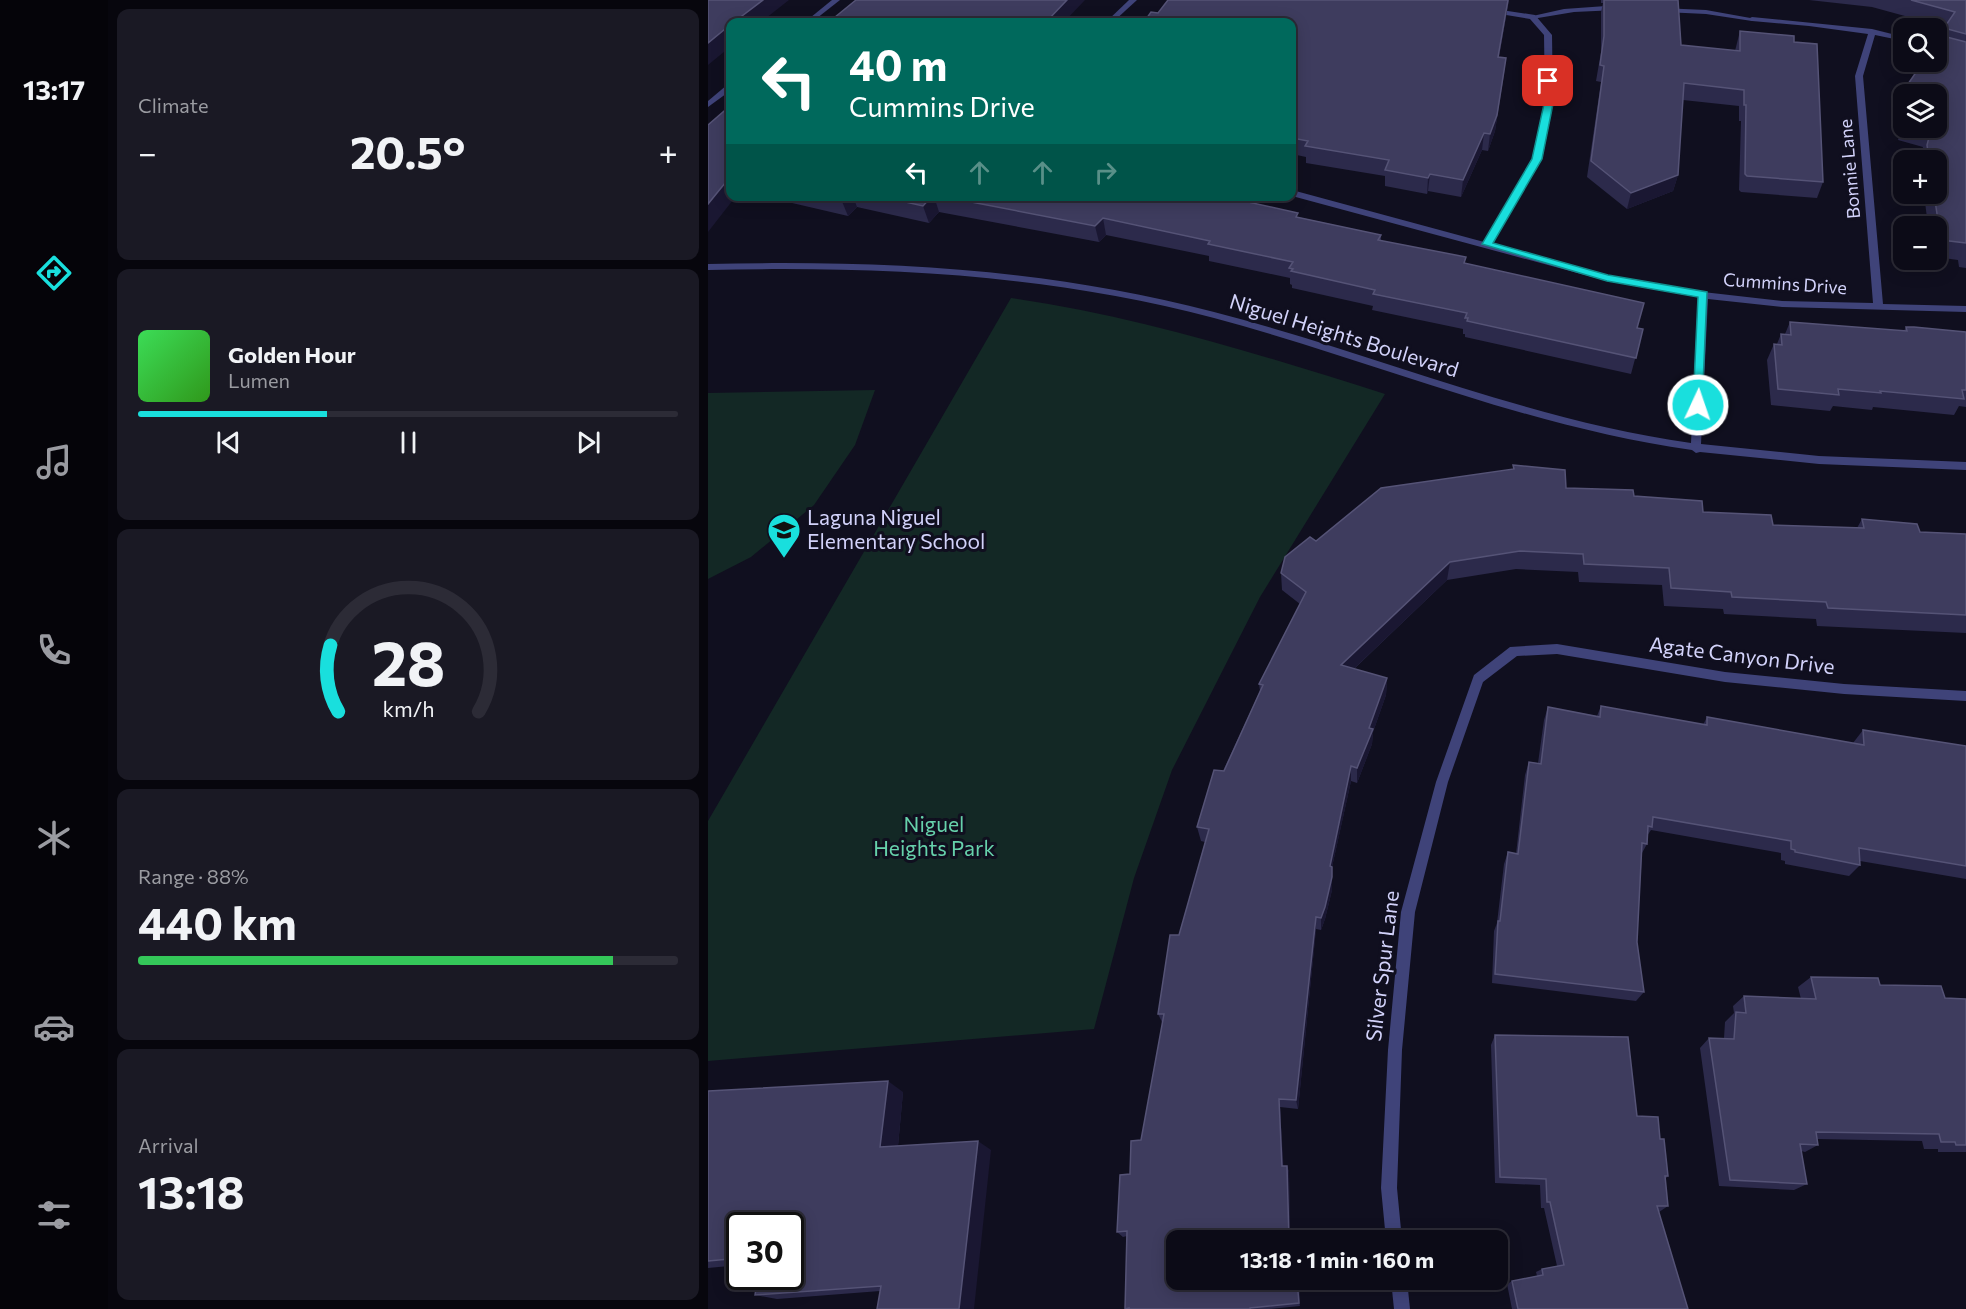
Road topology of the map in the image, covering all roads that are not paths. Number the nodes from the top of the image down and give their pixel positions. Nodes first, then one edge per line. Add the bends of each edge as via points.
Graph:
1 (836, 0) edge
2 (1133, 0) edge
3 (1629, 9) edge
4 (1476, 10) edge
5 (1651, 10) edge
6 (1532, 17) junction
7 (813, 18) edge
8 (1113, 18) edge
9 (1872, 31) junction
10 (1893, 36) edge
11 (726, 90) edge
12 (708, 105) edge
13 (1296, 194) edge
14 (1487, 244) junction
15 (708, 267) edge
16 (1703, 295) junction
17 (1878, 306) junction
18 (1966, 309) edge
19 (1696, 449) junction
20 (1966, 466) edge
21 (1514, 651) joint
22 (1966, 696) edge
23 (1393, 1230) edge
24 (1400, 1290) edge
25 (1402, 1309) edge

1 - 7 street
2 - 8 street
3 - 6 street via 1584,7
4 - 6 street
5 - 9 street via 1706,12
6 - 14 street via 1548,35 1549,104 1537,159
9 - 10 street
9 - 17 street, Bonnie Lane via 1859,76
11 - 12 street
13 - 14 street, Cummins Drive
14 - 16 street, Cummins Drive via 1607,278
15 - 19 street, Niguel Heights Boulevard via 815,264 945,269 1094,288 1215,316 1577,424
16 - 17 street, Cummins Drive via 1782,304
16 - 19 street
17 - 18 street, Cummins Drive
19 - 20 street, Niguel Heights Boulevard via 1829,462
21 - 22 street, Agate Canyon Drive via 1557,649 1725,677
21 - 23 street, Silver Spur Lane via 1478,679 1442,782 1408,912 1395,1050 1389,1176
24 - 25 street

